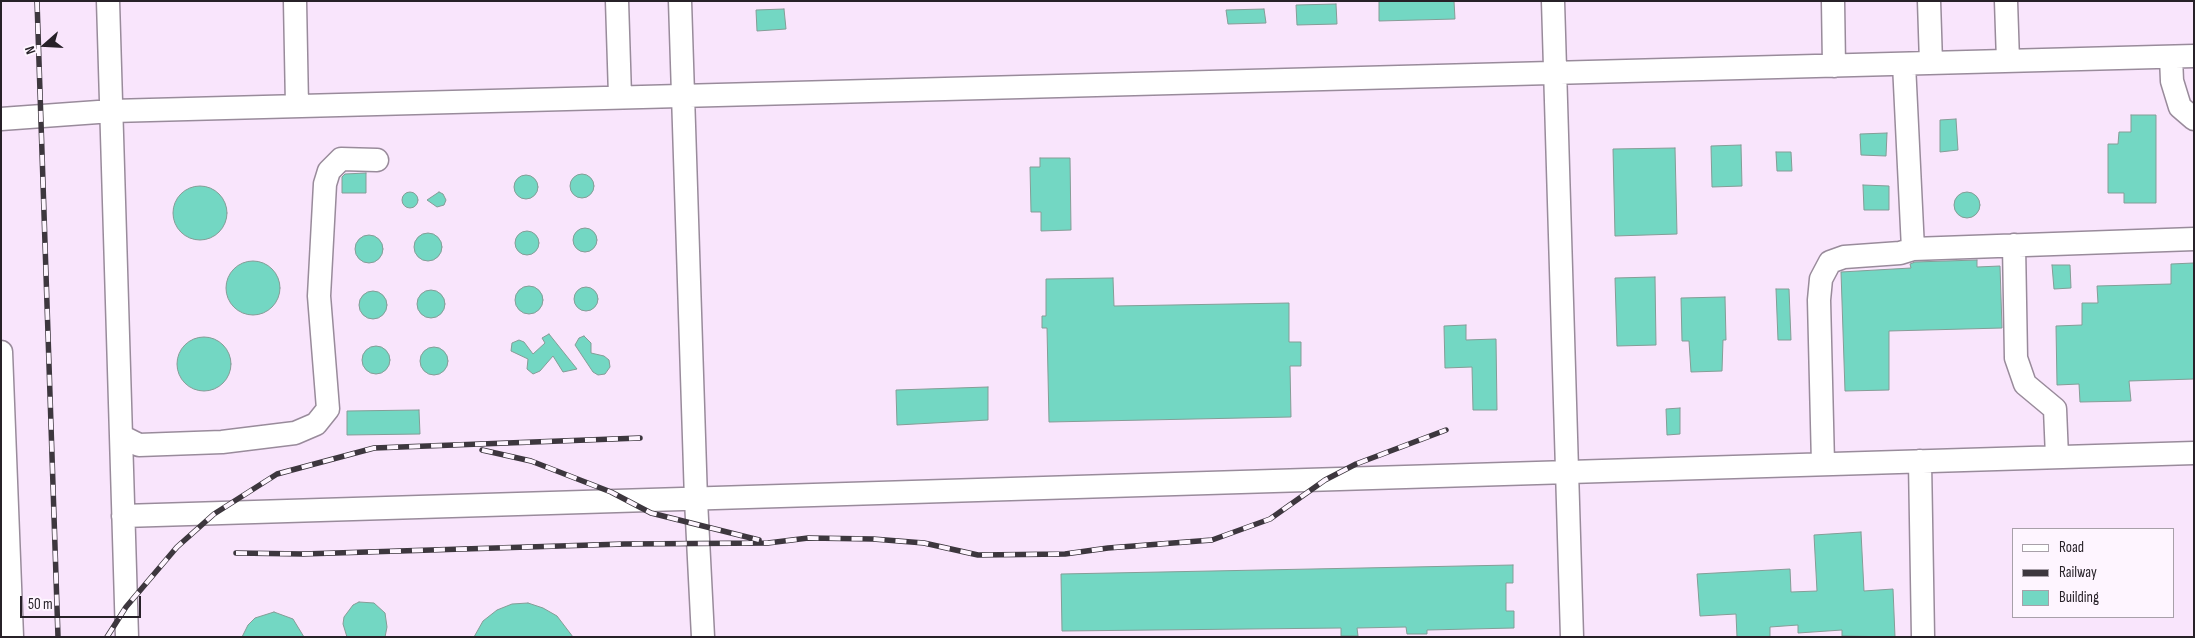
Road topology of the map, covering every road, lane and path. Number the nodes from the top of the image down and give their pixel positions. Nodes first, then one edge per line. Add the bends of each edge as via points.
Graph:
1 (108, 1) edge
2 (295, 1) edge
3 (617, 1) edge
4 (680, 1) edge
5 (1553, 1) edge
6 (1832, 1) edge
7 (1929, 1) edge
8 (2006, 1) edge
9 (2171, 56) junction
10 (2194, 56) edge
11 (2008, 61) junction
12 (1931, 63) junction
13 (1904, 64) junction
14 (1834, 66) junction
15 (1555, 72) junction
16 (682, 95) junction
17 (620, 96) junction
18 (297, 106) junction
19 (112, 111) junction
20 (1, 119) edge
21 (2194, 119) edge
22 (377, 160) dead end
23 (2194, 238) edge
24 (2014, 245) junction
25 (1913, 249) junction
26 (1, 352) edge
27 (121, 436) junction
28 (2194, 453) edge
29 (2057, 457) junction
30 (1920, 462) junction
31 (1823, 464) junction
32 (1567, 472) junction
33 (696, 500) junction
34 (123, 516) junction
35 (5, 540) edge
36 (12, 637) edge
37 (127, 637) edge
38 (703, 637) edge
39 (1572, 637) edge
40 (1923, 637) edge

1 - 19 lane
2 - 18 lane
3 - 17 lane
4 - 16 lane
5 - 15 lane
6 - 14 lane
7 - 12 lane
8 - 11 lane
9 - 10 lane
9 - 11 lane
9 - 21 lane via 2172,81 2180,107
11 - 12 lane
12 - 13 lane
13 - 14 lane
13 - 25 lane
14 - 15 lane
15 - 16 lane
15 - 32 lane
16 - 17 lane
16 - 33 lane
17 - 18 lane
18 - 19 lane
19 - 20 lane
19 - 27 lane
22 - 27 lane via 341,159 329,171 325,184 319,296 328,409 316,424 295,433 222,442 139,445
23 - 24 lane
24 - 25 lane
24 - 29 lane via 2016,358 2025,384 2055,409
25 - 31 lane via 1900,253 1844,256 1830,262 1821,279
26 - 35 lane
27 - 34 lane
28 - 29 lane
29 - 30 lane
30 - 31 lane
30 - 40 lane
31 - 32 lane
32 - 33 lane
32 - 39 lane
33 - 34 lane
33 - 38 lane
34 - 37 lane
35 - 36 lane

